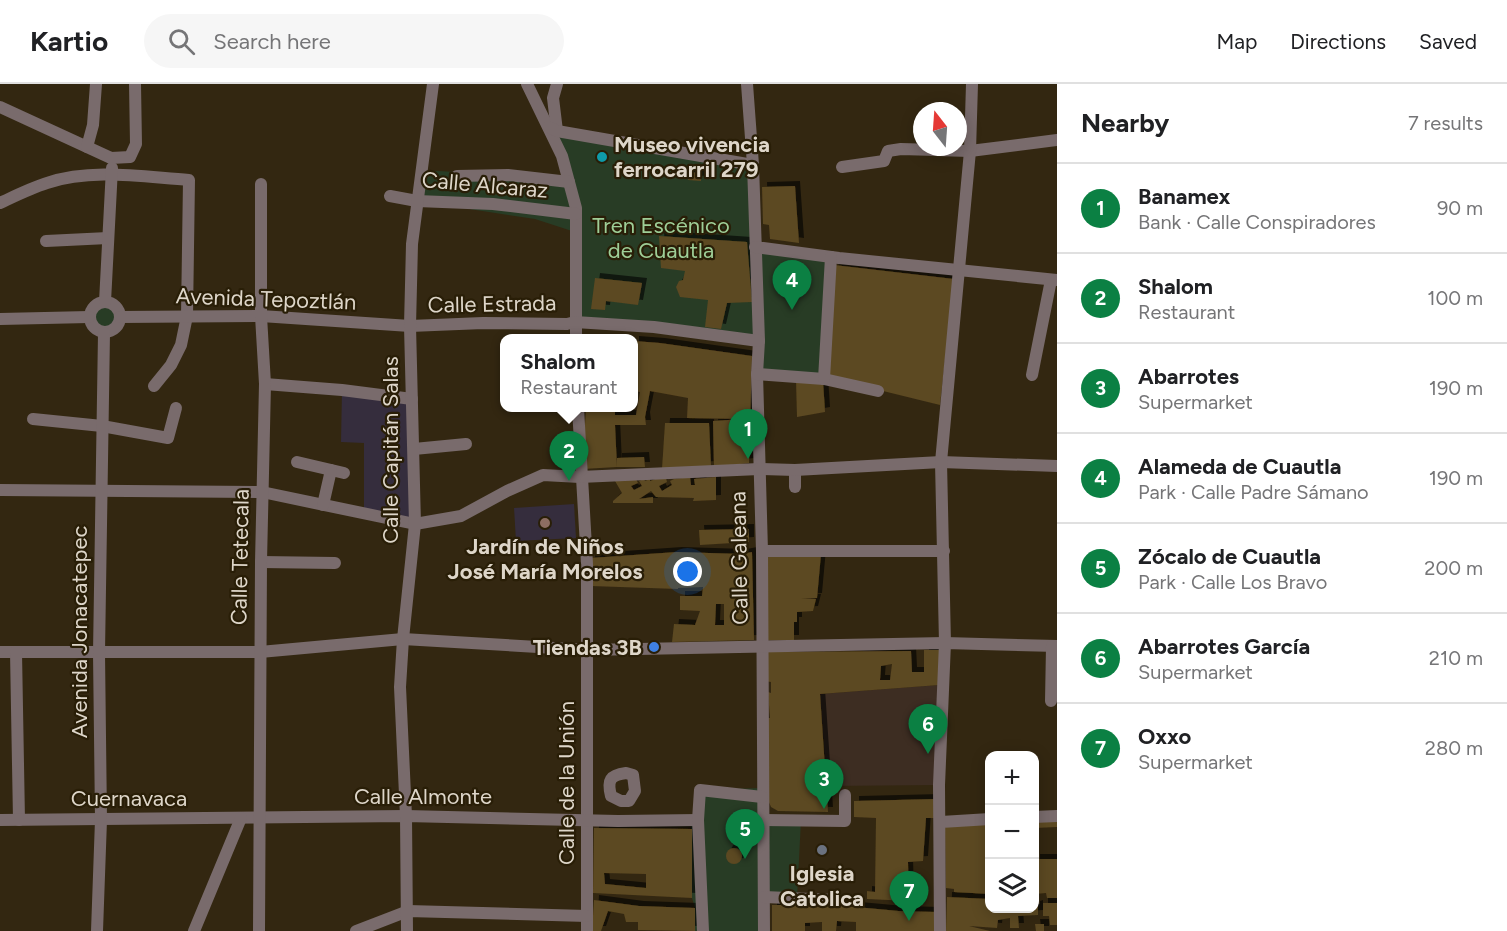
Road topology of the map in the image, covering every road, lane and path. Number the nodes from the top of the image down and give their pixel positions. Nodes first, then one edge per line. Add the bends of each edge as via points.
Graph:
1 (96, 84) edge
2 (135, 84) edge
3 (433, 84) edge
4 (527, 84) edge
5 (557, 84) edge
6 (747, 84) edge
7 (972, 84) edge
8 (0, 107) edge
9 (553, 129) junction
10 (1057, 140) edge
11 (87, 147) junction
12 (970, 151) junction
13 (111, 158) junction
14 (753, 165) junction
15 (842, 167) dead end
16 (112, 175) junction
17 (457, 176) dead end
18 (569, 182) junction
19 (261, 184) dead end
20 (390, 196) dead end
21 (417, 201) junction
22 (0, 203) edge
23 (576, 214) junction
24 (108, 238) junction
25 (46, 241) dead end
26 (755, 247) junction
27 (831, 257) junction
28 (960, 272) junction
29 (1054, 280) edge
30 (105, 302) junction
31 (187, 316) junction
32 (261, 316) junction
33 (89, 317) junction
34 (120, 317) junction
35 (0, 319) edge
36 (575, 322) junction
37 (410, 326) junction
38 (104, 333) junction
39 (576, 334) edge
40 (759, 341) junction
41 (757, 374) junction
42 (1032, 375) dead end
43 (824, 379) junction
44 (265, 384) junction
45 (154, 386) dead end
46 (878, 391) dead end
47 (412, 399) junction
48 (176, 408) dead end
49 (578, 412) edge
50 (33, 419) dead end
51 (102, 426) junction
52 (465, 444) dead end
53 (414, 449) junction
54 (297, 462) dead end
55 (941, 462) junction
56 (1057, 466) edge
57 (759, 469) junction
58 (331, 470) junction
59 (795, 470) junction
60 (344, 473) dead end
61 (580, 477) junction
62 (795, 488) dead end
63 (0, 490) edge
64 (101, 491) junction
65 (262, 492) junction
66 (323, 505) junction
67 (415, 524) junction
68 (762, 551) junction
69 (944, 551) junction
70 (261, 562) junction
71 (335, 563) dead end
72 (403, 639) junction
73 (945, 643) junction
74 (1054, 646) edge
75 (761, 647) junction
76 (588, 650) junction
77 (0, 652) edge
78 (16, 652) junction
79 (260, 652) junction
80 (99, 653) junction
81 (1051, 701) dead end
82 (845, 795) dead end
83 (762, 797) junction
84 (621, 801) dead end
85 (406, 816) junction
86 (1057, 816) edge
87 (1039, 817) edge
88 (242, 818) junction
89 (259, 818) junction
90 (101, 819) junction
91 (985, 819) edge
92 (0, 820) edge
93 (19, 820) junction
94 (586, 820) junction
95 (698, 820) junction
96 (763, 820) junction
97 (618, 821) junction
98 (941, 822) junction
99 (764, 893) junction
100 (836, 900) dead end
101 (408, 911) junction
102 (587, 916) junction
103 (97, 931) edge
104 (194, 931) edge
105 (259, 931) edge
106 (356, 931) edge
107 (407, 931) edge
108 (587, 931) edge
109 (703, 931) edge
110 (764, 931) edge
111 (940, 931) edge

1 - 11 street
2 - 13 street via 136,144 130,157
3 - 21 street, Calle Capitán Salas
4 - 9 street
5 - 9 street
6 - 14 street, Calle Galeana
7 - 12 street
8 - 11 street
9 - 14 street
9 - 18 street
10 - 12 street
11 - 13 street
12 - 15 street via 901,149 888,151 885,161
12 - 28 street
13 - 16 street
14 - 26 street, Calle Galeana
16 - 22 street via 47,182
16 - 24 street
16 - 31 street via 189,180
17 - 18 street via 508,175
18 - 23 street
19 - 32 street, Calle Tetecala
20 - 21 street, Calle Alcaraz
21 - 23 street, Calle Alcaraz via 493,204
21 - 37 street, Calle Capitán Salas
23 - 36 street
24 - 25 street
24 - 30 street
26 - 27 street
26 - 40 street, Calle Galeana
27 - 28 street
27 - 43 street
28 - 29 street
28 - 55 street
29 - 42 street
30 - 33 street via 97,304
30 - 34 street via 118,310
31 - 32 street, Avenida Tepoztlán
31 - 34 street, Avenida Tepoztlán
31 - 45 street via 181,345
32 - 37 street, Avenida Tepoztlán
32 - 44 street, Calle Tetecala
33 - 35 street
33 - 38 street via 91,325
34 - 38 street via 112,331
36 - 37 street, Calle Estrada
36 - 39 street
36 - 40 street, Calle Estrada via 654,327
37 - 47 street, Calle Capitán Salas
38 - 51 street, Avenida Jonacatepec
40 - 41 street, Calle Galeana
41 - 43 street
41 - 57 street, Calle Galeana
43 - 46 street
44 - 47 street
44 - 65 street, Calle Tetecala
47 - 53 street, Calle Capitán Salas
48 - 51 street via 168,438
49 - 61 street, Calle de la Unión
50 - 51 street
51 - 64 street, Avenida Jonacatepec
52 - 53 street
53 - 67 street, Calle Capitán Salas
54 - 58 street
55 - 56 street
55 - 59 street
55 - 69 street
57 - 59 street
57 - 61 street
57 - 68 street, Calle Galeana
58 - 60 street
58 - 66 street
59 - 62 street
61 - 67 street via 543,475 461,516
61 - 76 street, Calle de la Unión via 585,516
63 - 64 street
64 - 65 street
64 - 80 street, Avenida Jonacatepec
65 - 66 street
65 - 70 street, Calle Tetecala
66 - 67 street
67 - 72 street, Calle Capitán Salas
68 - 69 street
68 - 75 street, Calle Galeana
69 - 73 street
70 - 71 street
70 - 79 street, Calle Tetecala
72 - 76 street
72 - 79 street
72 - 85 street, Calle Capitán Salas via 400,687
73 - 74 street
73 - 75 street
73 - 98 street
74 - 81 street
75 - 76 street
75 - 83 street, Calle Galeana
76 - 94 street, Calle de la Unión
77 - 78 street
78 - 80 street
78 - 93 street
79 - 80 street
79 - 89 street, Calle Tetecala
80 - 90 street, Avenida Jonacatepec
82 - 96 street via 845,821
83 - 95 street via 700,790
83 - 96 street, Calle Galeana
84 - 97 street
85 - 89 street, Calle Almonte
85 - 94 street, Calle Almonte
85 - 101 street, Calle Capitán Salas
86 - 87 street
88 - 89 street, Cuernavaca
88 - 90 street, Cuernavaca
88 - 104 street
89 - 105 street, Calle Tetecala
90 - 93 street, Cuernavaca
90 - 103 street, Avenida Jonacatepec
91 - 98 street
92 - 93 street, Cuernavaca
94 - 97 street, Calle Almonte
94 - 102 street, Calle de la Unión
95 - 97 street, Calle Almonte
95 - 109 street
96 - 99 street, Calle Galeana
98 - 111 street
99 - 100 street
99 - 110 street, Calle Galeana
101 - 102 street
101 - 106 street
101 - 107 street, Calle Capitán Salas
102 - 108 street, Calle de la Unión

